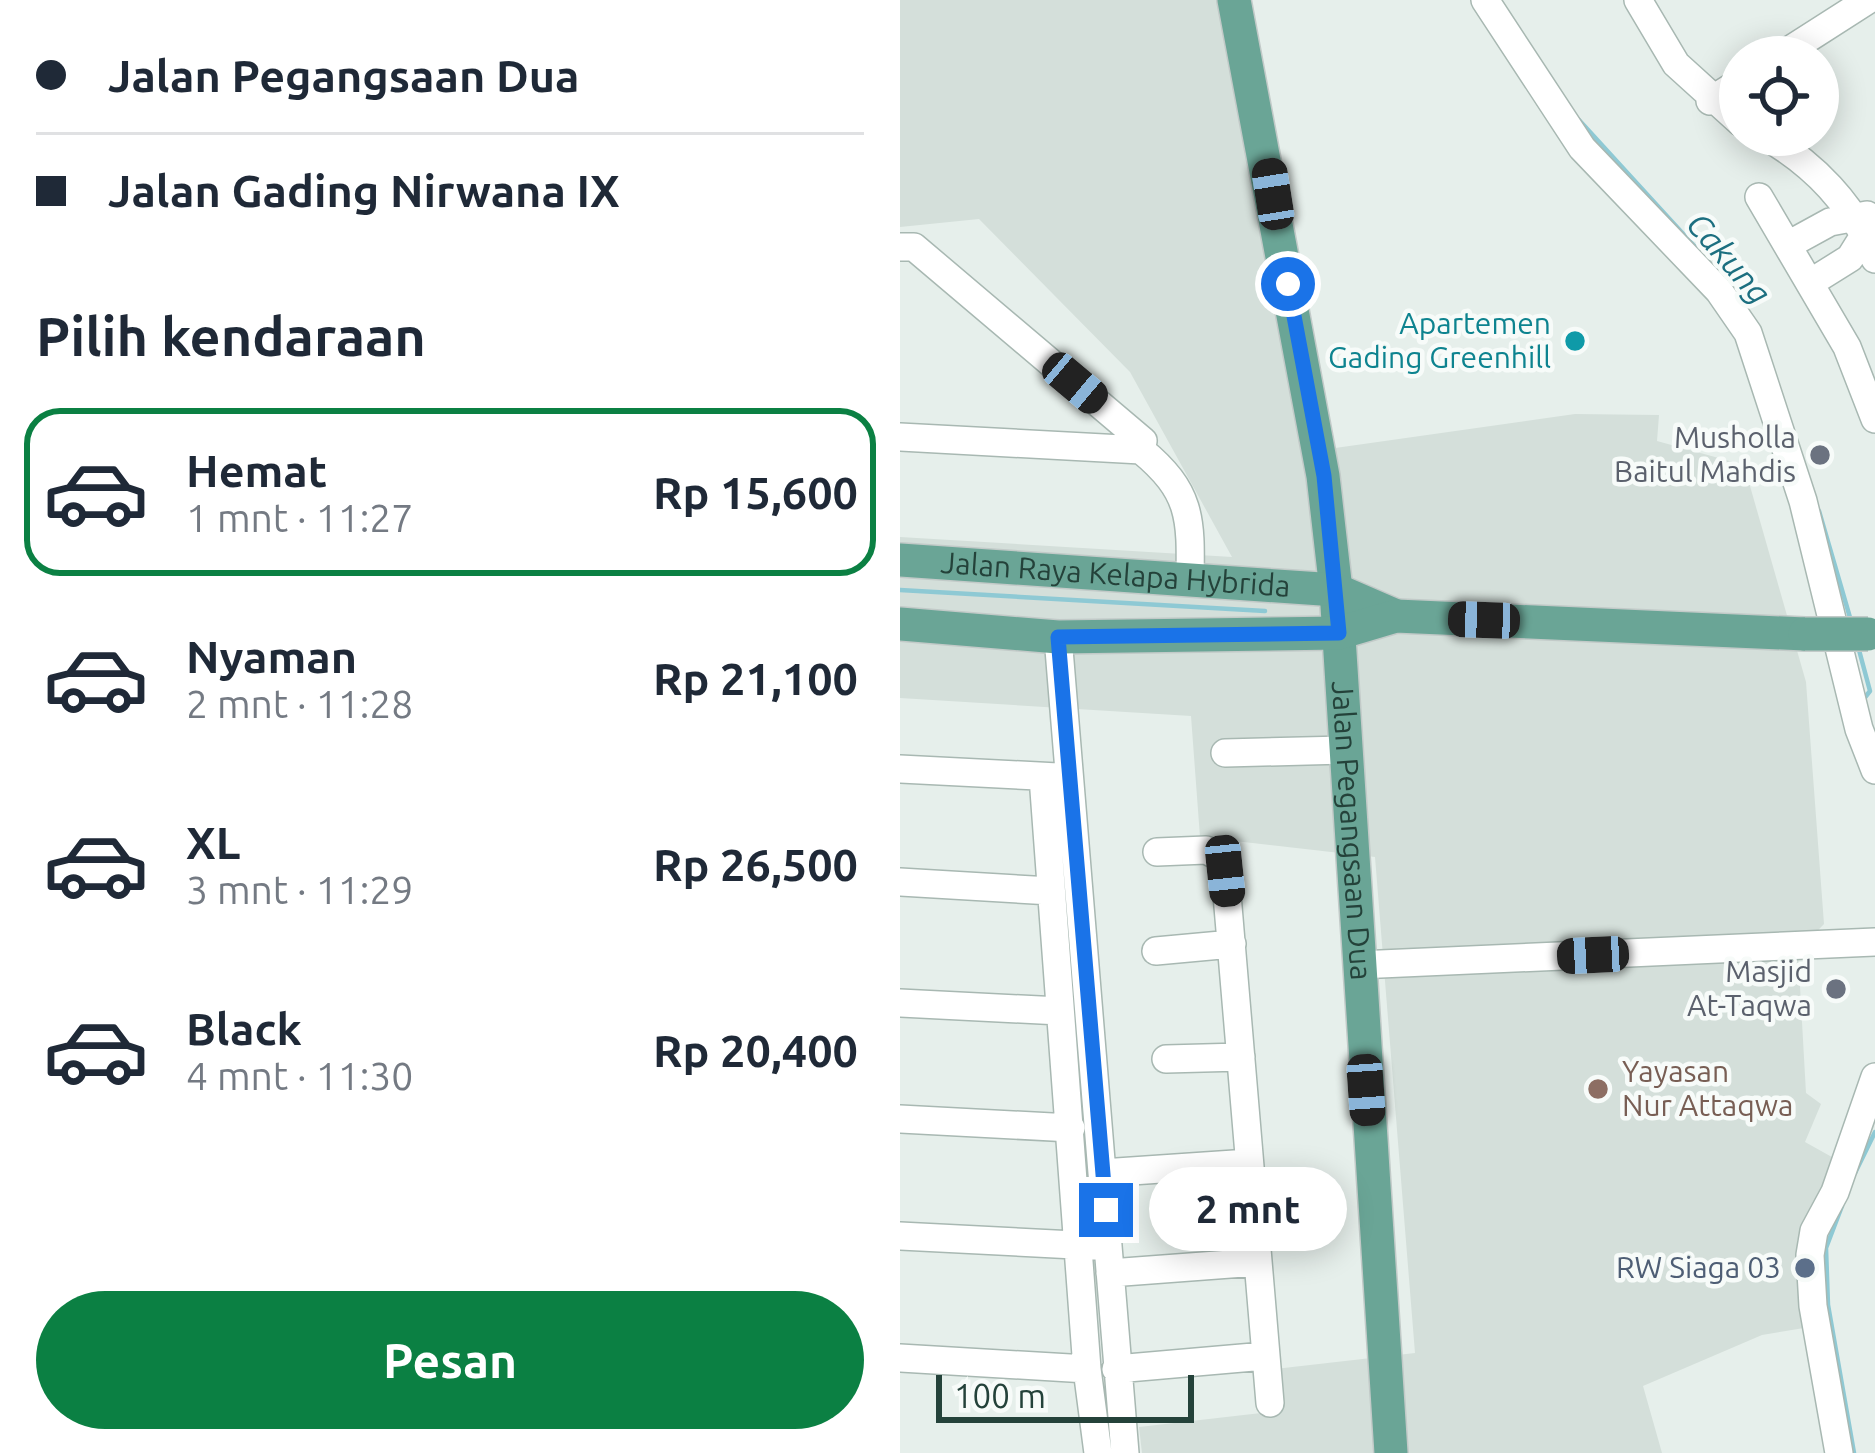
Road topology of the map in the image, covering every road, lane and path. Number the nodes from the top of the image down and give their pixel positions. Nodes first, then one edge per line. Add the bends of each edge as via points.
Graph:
1 (1234, 0) edge
2 (1485, 0) edge
3 (1638, 0) edge
4 (1868, 0) edge
5 (1812, 36) edge
6 (1719, 95) edge
7 (1710, 101) junction
8 (1719, 107) edge
9 (1792, 156) edge
10 (1760, 197) dead end
11 (1869, 228) edge
12 (1788, 245) junction
13 (900, 247) edge
14 (1810, 284) junction
15 (1875, 419) edge
16 (900, 437) edge
17 (1141, 450) junction
18 (900, 560) edge
19 (1334, 574) junction
20 (1190, 581) junction
21 (1284, 588) junction
22 (1396, 616) junction
23 (900, 624) edge
24 (1300, 632) junction
25 (1339, 633) junction
26 (1873, 634) edge
27 (1058, 637) junction
28 (1345, 750) junction
29 (1225, 753) dead end
30 (900, 770) edge
31 (1875, 770) edge
32 (1055, 777) junction
33 (1157, 852) dead end
34 (900, 881) edge
35 (1052, 891) junction
36 (1875, 942) edge
37 (1232, 944) junction
38 (1156, 951) dead end
39 (1358, 965) junction
40 (900, 1003) edge
41 (1060, 1010) junction
42 (1241, 1057) junction
43 (1166, 1059) dead end
44 (1875, 1077) edge
45 (900, 1119) edge
46 (1071, 1128) junction
47 (1249, 1162) junction
48 (1102, 1173) junction
49 (900, 1236) edge
50 (1079, 1246) junction
51 (1109, 1260) junction
52 (1257, 1262) junction
53 (1265, 1356) junction
54 (900, 1358) edge
55 (1116, 1369) junction
56 (1088, 1370) junction
57 (1270, 1403) dead end
58 (1098, 1453) edge
59 (1125, 1453) edge
60 (1391, 1453) edge
61 (1839, 1453) edge

1 - 19 main road, Jalan Pegangsaan Dua via 1324,476
2 - 31 street via 1582,148 1719,291 1748,333
3 - 7 street via 1676,64
4 - 5 street
6 - 7 street
7 - 8 street
9 - 11 street
10 - 12 street
11 - 12 street via 1830,222
11 - 14 street via 1850,258
12 - 14 street
13 - 17 street via 914,247 1143,441
14 - 15 street via 1847,347
16 - 17 street
17 - 20 street via 1174,478 1187,504
18 - 20 main road, Jalan Raya Kelapa Hybrida
19 - 21 main road, Jalan Raya Kelapa Hybrida
19 - 22 main road, Jalan Raya Kelapa Hybrida
19 - 25 main road, Jalan Pegangsaan Dua
20 - 21 main road, Jalan Raya Kelapa Hybrida
21 - 24 main road via 1310,613
22 - 25 main road, Jalan Raya Kelapa Hybrida
22 - 26 main road, Jalan Raya Kelapa Hybrida, bridge
23 - 27 main road, Jalan Raya Kelapa Hybrida
24 - 25 main road, Jalan Raya Kelapa Hybrida
24 - 27 main road, Jalan Raya Kelapa Hybrida
25 - 28 main road, Jalan Pegangsaan Dua
27 - 32 street
28 - 29 street
28 - 39 main road, Jalan Pegangsaan Dua
30 - 32 street
32 - 35 street
32 - 48 street
33 - 37 street via 1220,857
34 - 35 street
35 - 41 street
36 - 39 street
37 - 38 street
37 - 42 street
39 - 60 main road, Jalan Pegangsaan Dua
40 - 41 street
41 - 46 street
42 - 43 street
42 - 47 street
44 - 61 street via 1810,1255
45 - 46 street
46 - 50 street
47 - 48 street
47 - 52 street
48 - 51 street
49 - 50 street
50 - 51 street
50 - 56 street
51 - 52 street
51 - 55 street
52 - 53 street
53 - 55 street
53 - 57 street
54 - 56 street
55 - 59 street
56 - 58 street

